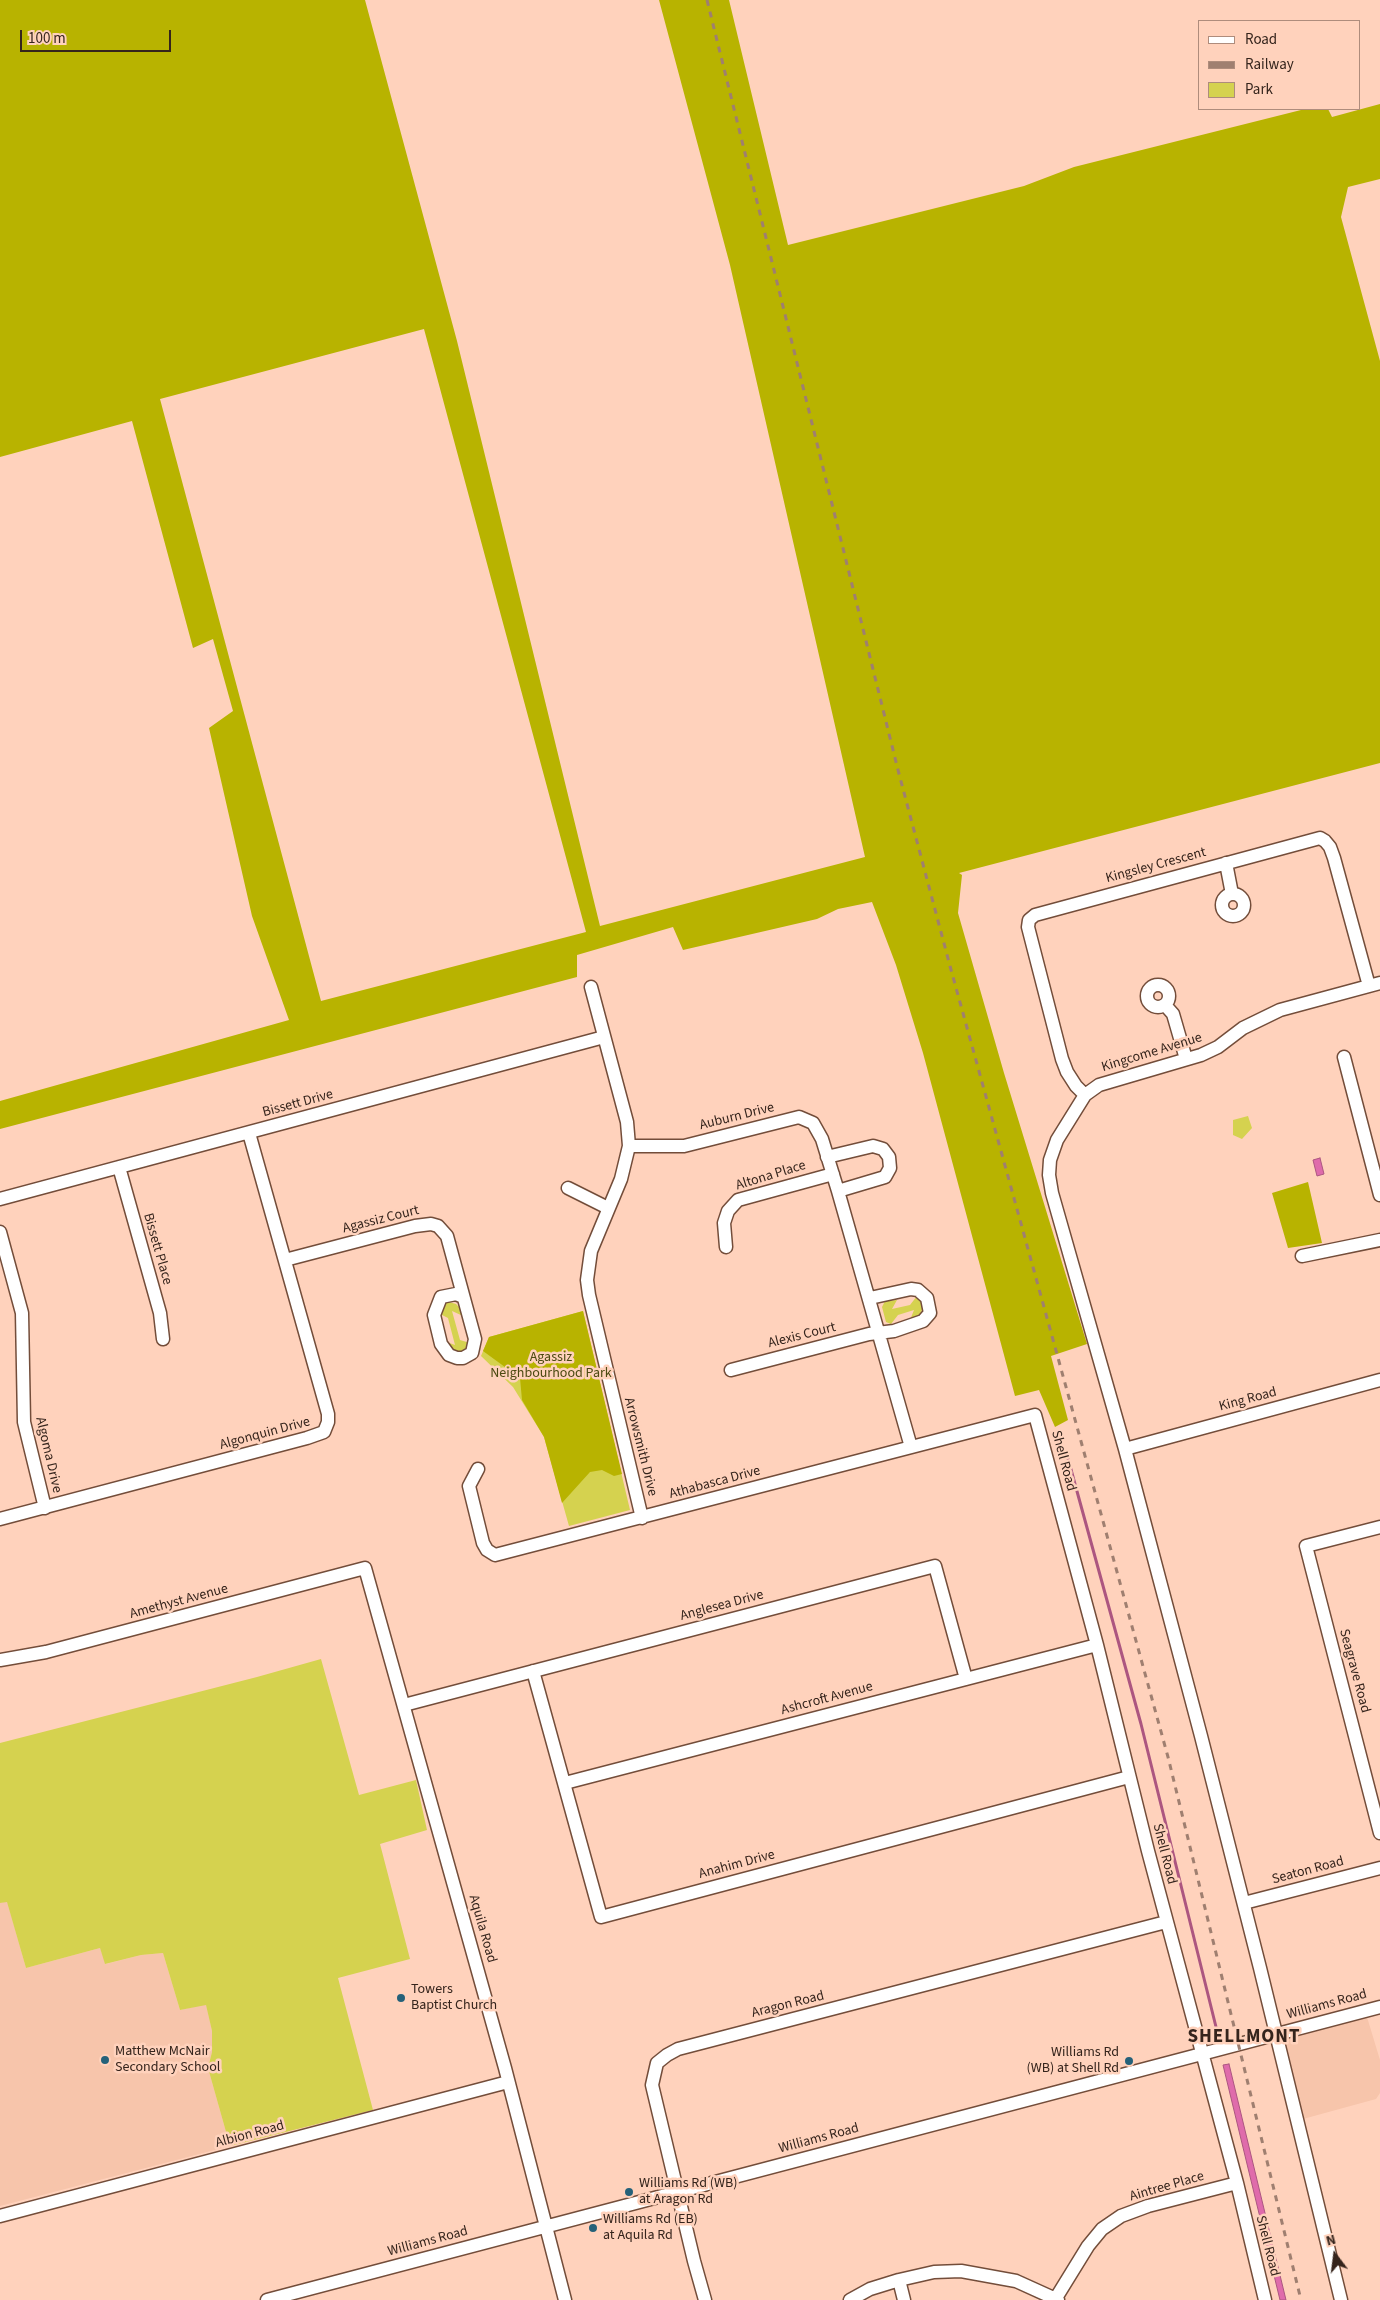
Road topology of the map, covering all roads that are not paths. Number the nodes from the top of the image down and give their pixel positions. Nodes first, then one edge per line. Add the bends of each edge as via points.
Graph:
1 (1226, 863) junction
2 (1232, 894) dead end
3 (1374, 984) edge
4 (591, 987) dead end
5 (1165, 1005) dead end
6 (604, 1038) junction
7 (1344, 1057) dead end
8 (1186, 1059) junction
9 (1085, 1095) junction
10 (249, 1133) junction
11 (629, 1146) junction
12 (828, 1157) junction
13 (119, 1167) junction
14 (833, 1174) junction
15 (568, 1188) dead end
16 (838, 1191) junction
17 (1380, 1195) edge
18 (0, 1199) edge
19 (608, 1208) junction
20 (0, 1232) edge
21 (1380, 1240) edge
22 (726, 1247) dead end
23 (1302, 1256) dead end
24 (285, 1260) junction
25 (464, 1297) junction
26 (870, 1298) junction
27 (880, 1333) junction
28 (163, 1339) dead end
29 (731, 1370) dead end
30 (1380, 1380) edge
31 (1035, 1415) joint
32 (911, 1447) junction
33 (1125, 1449) junction
34 (478, 1469) dead end
35 (45, 1508) junction
36 (642, 1518) junction
37 (0, 1519) edge
38 (1380, 1527) edge
39 (365, 1568) joint
40 (1097, 1645) junction
41 (0, 1660) edge
42 (533, 1671) junction
43 (966, 1679) junction
44 (404, 1706) junction
45 (1129, 1777) junction
46 (565, 1783) junction
47 (1380, 1833) edge
48 (1380, 1868) edge
49 (1244, 1904) junction
50 (1166, 1922) junction
51 (1380, 2007) edge
52 (1276, 2034) junction
53 (1200, 2055) junction
54 (508, 2082) junction
55 (1236, 2184) junction
56 (678, 2192) junction
57 (0, 2216) edge
58 (545, 2227) junction
59 (899, 2280) junction
60 (1057, 2299) edge
61 (266, 2300) edge
62 (564, 2300) edge
63 (705, 2300) edge
64 (850, 2300) edge
65 (904, 2300) edge
66 (1264, 2300) edge
67 (1340, 2300) edge

1 - 2 street
1 - 3 street, Kingsley Crescent via 1310,840 1320,838 1325,841 1334,858
1 - 9 street, Kingsley Crescent via 1042,912 1029,920 1030,940 1062,1059 1076,1086
3 - 8 street, Kingcome Avenue via 1280,1010 1243,1028 1218,1047
4 - 6 street, Arrowsmith Drive
5 - 8 street via 1173,1014
6 - 10 street, Bissett Drive
6 - 11 street, Arrowsmith Drive via 627,1122
7 - 17 street
8 - 9 street, Kingcome Avenue via 1118,1078
9 - 33 street, Kingcome Avenue via 1057,1140 1049,1175
10 - 13 street, Bissett Drive
10 - 24 street, Algonquin Drive
11 - 12 street, Auburn Drive via 684,1146 799,1117 810,1120 818,1129
11 - 19 street, Arrowsmith Drive via 621,1179
12 - 14 street, Auburn Drive
12 - 16 street via 873,1146 883,1149 890,1157 890,1168 885,1176
13 - 18 street, Bissett Drive
13 - 28 street, Bissett Place via 160,1313
14 - 16 street, Auburn Drive
14 - 22 street, Altona Place via 738,1200 728,1211 724,1223
15 - 19 street
16 - 26 street, Auburn Drive
19 - 36 street, Arrowsmith Drive via 592,1251 589,1295
20 - 35 street, Algoma Drive via 22,1313 24,1422
21 - 23 street
24 - 25 street, Agassiz Court via 431,1224 438,1226 447,1236
24 - 35 street, Algonquin Drive via 328,1414 324,1432
25 - 25 street, Agassiz Court via 456,1294 441,1297 434,1315 441,1344 449,1355 456,1358 468,1356 476,1342
26 - 27 street, Auburn Drive
26 - 27 street via 911,1289 922,1292 929,1303 930,1313 923,1321
27 - 29 street, Alexis Court
27 - 32 street, Auburn Drive
30 - 33 street, King Road
31 - 32 street, Athabasca Drive
31 - 40 street, Shell Road
32 - 36 street, Athabasca Drive
33 - 49 street
34 - 36 street, Athabasca Drive via 469,1486 483,1543 495,1555
35 - 37 street, Algonquin Drive
38 - 47 street, Seagrave Road via 1306,1546
39 - 41 street, Amethyst Avenue via 46,1652
39 - 44 street, Aquila Road
40 - 43 street, Ashcroft Avenue
40 - 45 street, Shell Road
42 - 43 street, Anglesea Drive via 935,1566
42 - 44 street, Anglesea Drive
42 - 46 street, Anahim Drive
43 - 46 street, Ashcroft Avenue
44 - 54 street, Aquila Road
45 - 46 street, Anahim Drive via 601,1917
45 - 50 street, Shell Road
48 - 49 street, Seaton Road
49 - 52 street
50 - 53 street, Shell Road
50 - 56 street, Aragon Road via 678,2049 657,2063 652,2084
51 - 52 street, Williams Road
52 - 53 street, Williams Road
52 - 67 street
53 - 55 street, Shell Road
53 - 56 street, Williams Road
54 - 57 street, Albion Road
54 - 58 street, Aquila Road
55 - 60 street, Aintree Place via 1121,2216 1102,2229 1088,2246
55 - 66 street, Shell Road
56 - 58 street, Williams Road
56 - 63 street, Aragon Road
58 - 61 street, Williams Road
58 - 62 street, Aquila Road
59 - 60 street via 934,2272 961,2271 1016,2281
59 - 64 street via 870,2289
59 - 65 street

